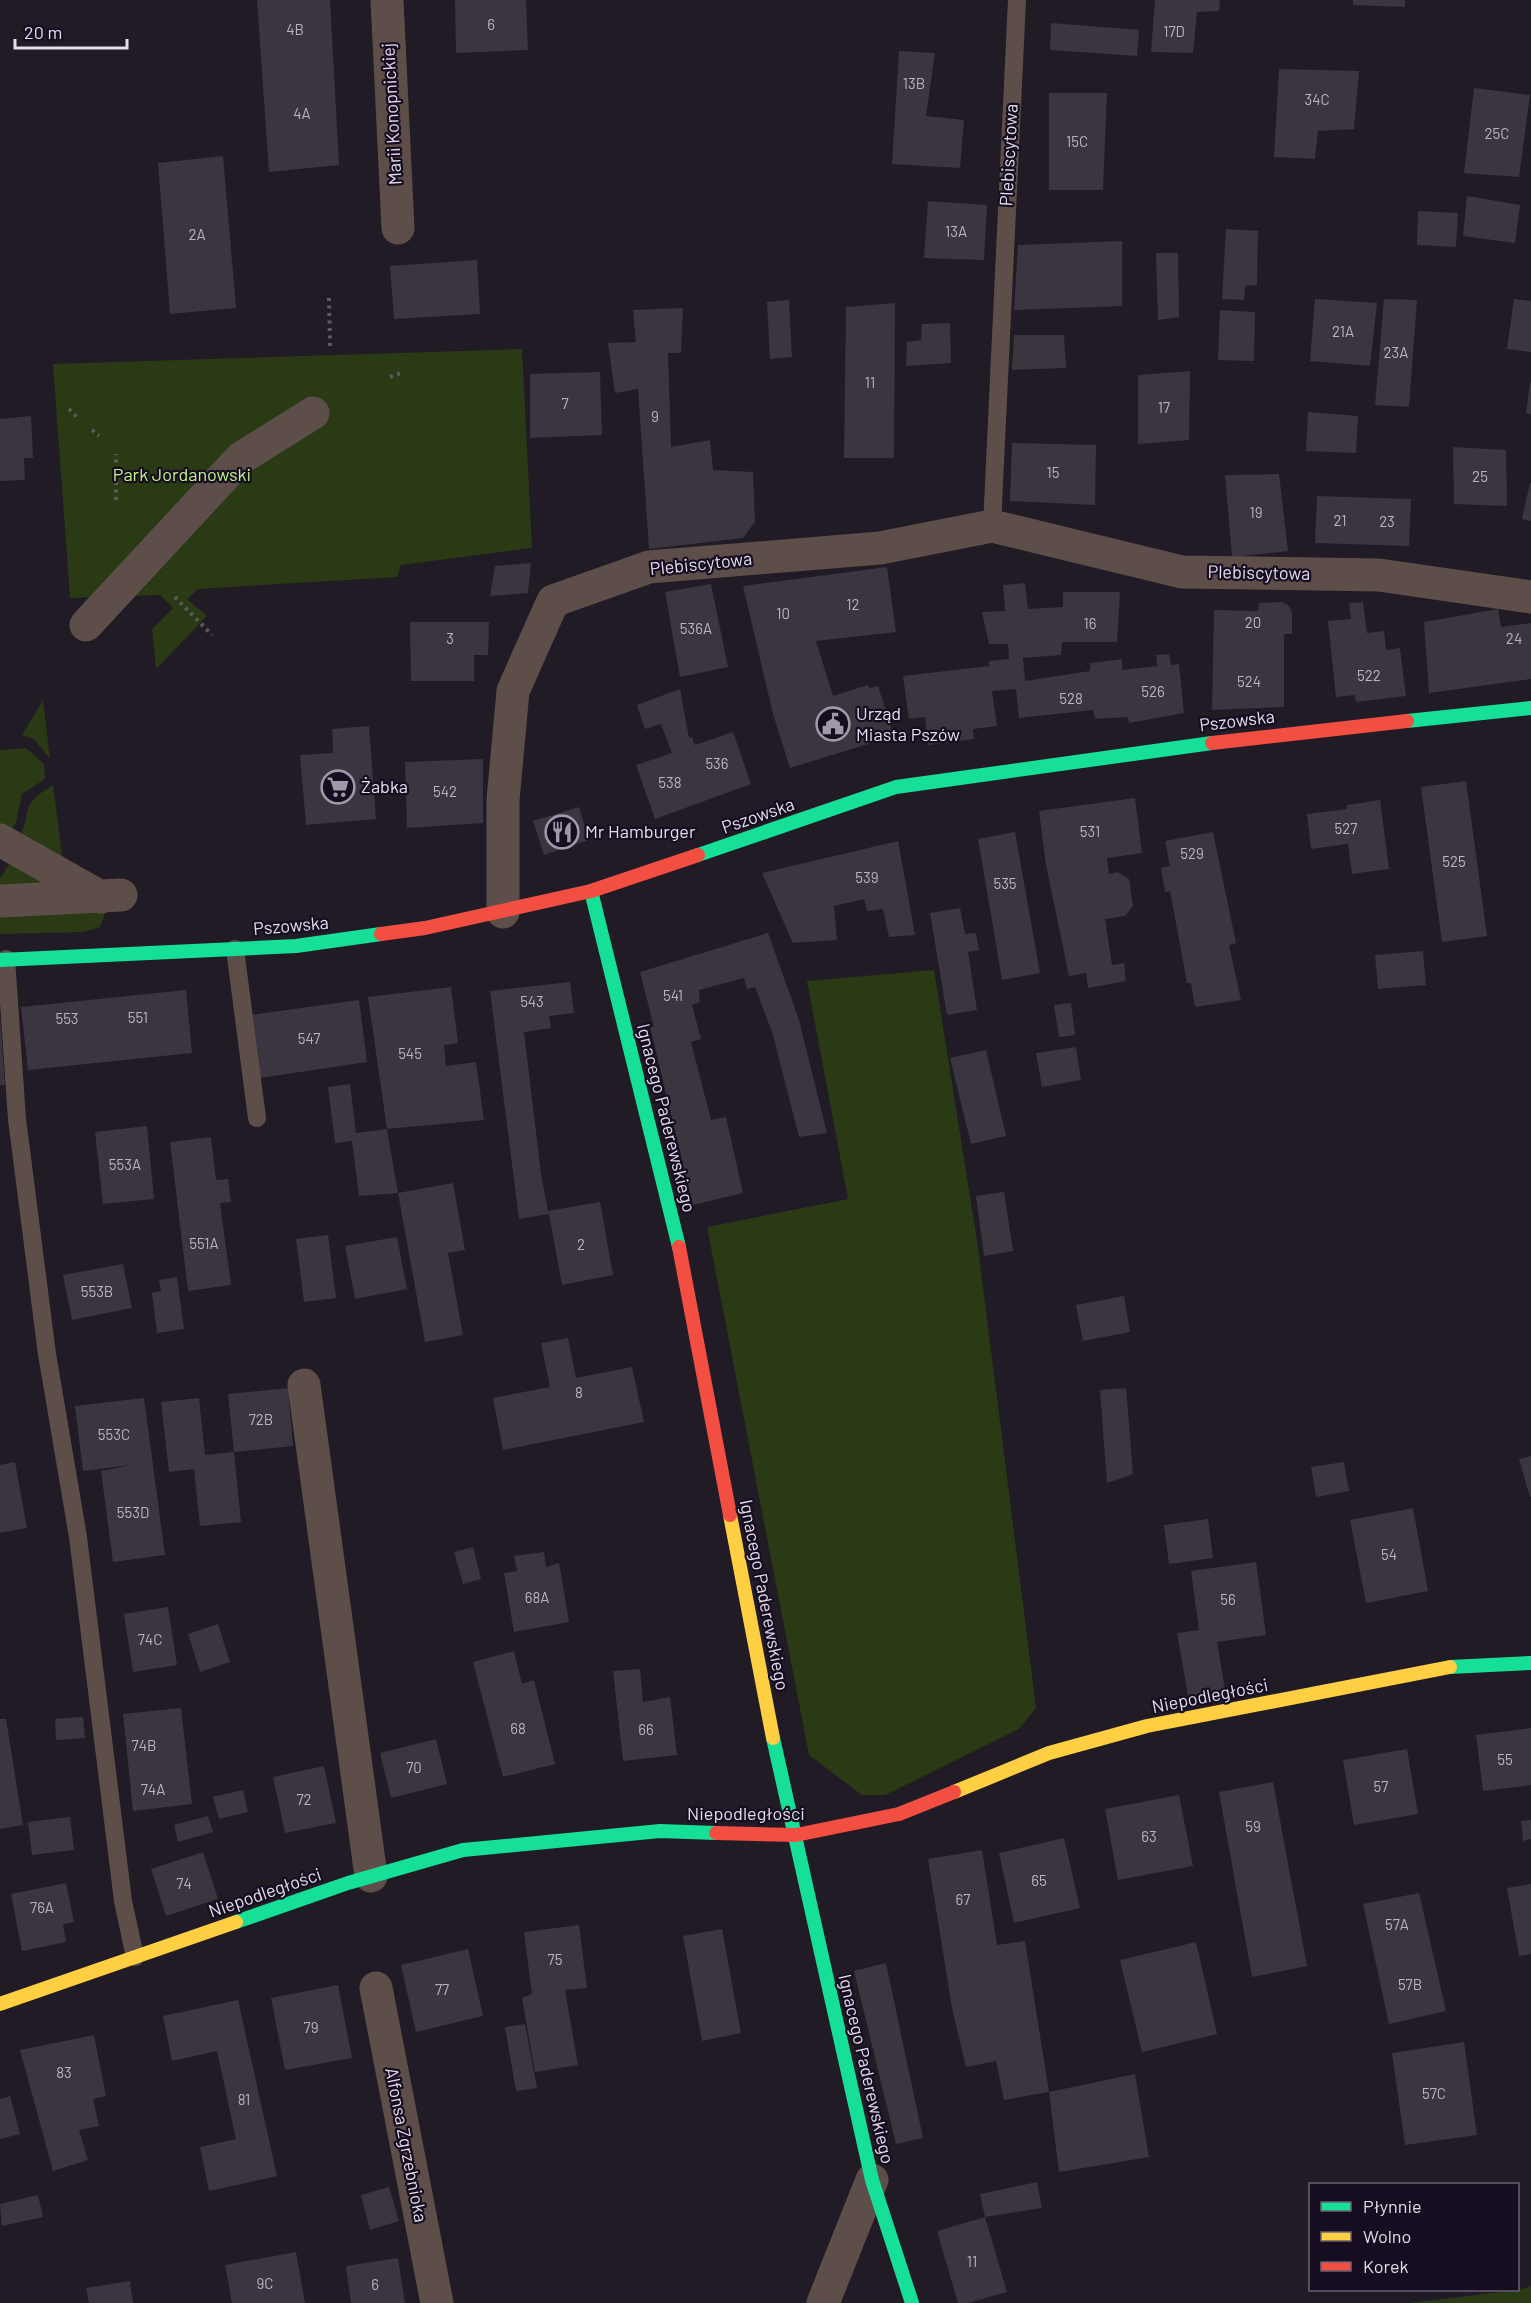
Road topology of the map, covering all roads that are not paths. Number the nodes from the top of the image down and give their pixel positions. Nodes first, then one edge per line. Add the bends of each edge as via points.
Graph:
1 (387, 0) edge
2 (1017, 0) edge
3 (398, 228) dead end
4 (313, 413) dead end
5 (992, 526) junction
6 (1531, 597) edge
7 (86, 625) dead end
8 (1531, 708) edge
9 (0, 840) edge
10 (591, 891) junction
11 (0, 901) edge
12 (503, 912) junction
13 (235, 949) junction
14 (3, 959) edge
15 (257, 1119) dead end
16 (304, 1385) dead end
17 (1531, 1663) edge
18 (796, 1835) junction
19 (371, 1876) junction
20 (135, 1957) junction
21 (376, 1988) dead end
22 (0, 2004) edge
23 (872, 2180) junction
24 (436, 2303) edge
25 (823, 2303) edge
26 (912, 2303) edge

1 - 3 street, Marii Konopnickiej
2 - 5 lane, Plebiscytowa
4 - 7 street via 241,458
5 - 6 street, Plebiscytowa via 1182,572 1379,575
5 - 12 street, Plebiscytowa via 880,548 649,567 553,601 513,691 503,800
8 - 10 street, Pszowska via 1237,738 896,787
9 - 11 street via 111,896
10 - 12 street, Pszowska
10 - 18 street, Ignacego Paderewskiego via 679,1246 772,1734
12 - 13 street, Pszowska via 425,928 296,946
13 - 14 street, Pszowska
13 - 15 lane
14 - 20 lane via 17,1119 48,1354 78,1537 123,1901
16 - 19 street
17 - 18 street, Niepodległości via 1440,1668 1146,1726 1049,1753 899,1814
18 - 19 street, Niepodległości via 660,1831 463,1850
18 - 23 street, Ignacego Paderewskiego
19 - 20 street, Niepodległości
20 - 22 street, Niepodległości
21 - 24 street, Alfonsa Zgrzebnioka
23 - 25 street
23 - 26 street, Ignacego Paderewskiego

